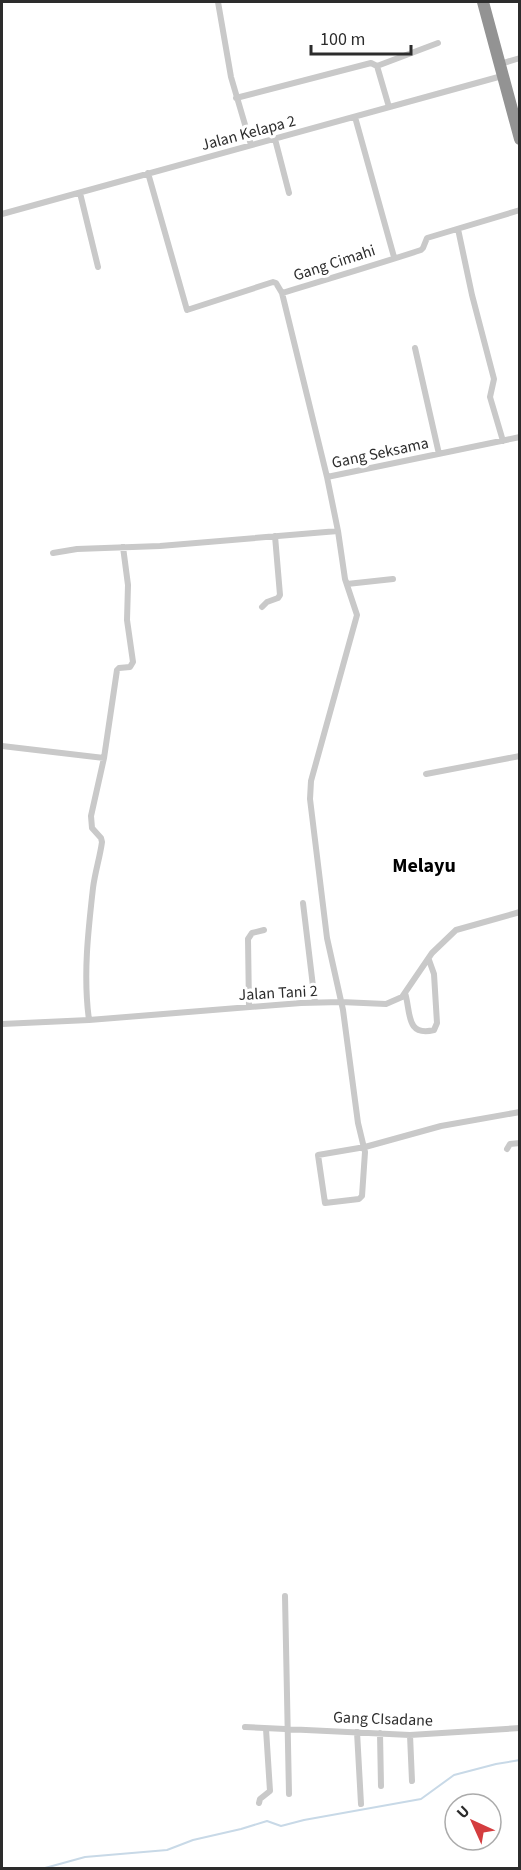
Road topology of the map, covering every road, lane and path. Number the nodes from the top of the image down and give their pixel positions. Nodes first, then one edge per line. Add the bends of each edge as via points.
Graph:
1 (218, 2) edge
2 (483, 2) edge
3 (438, 43) dead end
4 (519, 58) edge
5 (377, 66) junction
6 (501, 70) junction
7 (236, 98) junction
8 (389, 107) junction
9 (355, 117) junction
10 (275, 139) junction
11 (519, 139) edge
12 (251, 145) junction
13 (148, 173) junction
14 (80, 193) junction
15 (289, 193) dead end
16 (519, 210) edge
17 (2, 214) edge
18 (458, 229) junction
19 (394, 257) junction
20 (98, 267) dead end
21 (282, 293) junction
22 (415, 348) dead end
23 (519, 437) edge
24 (503, 441) junction
25 (439, 454) junction
26 (327, 477) junction
27 (338, 531) junction
28 (275, 536) junction
29 (123, 547) junction
30 (53, 553) dead end
31 (393, 579) dead end
32 (347, 584) junction
33 (262, 607) dead end
34 (2, 746) edge
35 (519, 756) edge
36 (104, 759) junction
37 (426, 774) dead end
38 (303, 903) dead end
39 (519, 912) edge
40 (264, 930) dead end
41 (429, 960) junction
42 (405, 993) junction
43 (341, 1002) junction
44 (315, 1003) junction
45 (249, 1007) junction
46 (89, 1020) junction
47 (2, 1024) edge
48 (519, 1112) edge
49 (519, 1143) edge
50 (365, 1147) junction
51 (507, 1149) dead end
52 (285, 1596) dead end
53 (245, 1727) dead end
54 (288, 1728) junction
55 (519, 1728) edge
56 (266, 1729) junction
57 (357, 1732) junction
58 (380, 1733) junction
59 (410, 1735) junction
60 (412, 1781) dead end
61 (381, 1786) dead end
62 (288, 1794) dead end
63 (259, 1803) dead end
64 (361, 1804) dead end

1 - 7 street
2 - 6 highway
3 - 5 street
4 - 6 street, Jalan Kelapa 2
5 - 7 street via 368,63
5 - 8 street
6 - 8 street, Jalan Kelapa 2
6 - 11 highway
7 - 12 street
8 - 9 street, Jalan Kelapa 2
9 - 10 street, Jalan Kelapa 2
9 - 19 street
10 - 12 street, Jalan Kelapa 2
10 - 15 street
12 - 13 street, Jalan Kelapa 2
13 - 14 street, Jalan Kelapa 2
13 - 21 street, Gang Cimahi via 187,310 273,282
14 - 17 street, Jalan Kelapa 2
14 - 20 street
16 - 18 street, Gang Cimahi
18 - 19 street, Gang Cimahi via 427,238 421,250
18 - 24 street via 494,379 490,397
19 - 21 street, Gang Cimahi
21 - 26 street, Gang Seksama
22 - 25 street
23 - 24 street, Gang Seksama
24 - 25 street, Gang Seksama
25 - 26 street, Gang Seksama
26 - 27 street
27 - 28 street
27 - 32 street
28 - 29 street
28 - 33 street via 279,597
29 - 30 street
29 - 36 street via 133,662 131,667 117,670
31 - 32 street
32 - 43 street via 356,621 311,781 310,799 325,928
34 - 36 street
35 - 37 street
36 - 46 street via 91,824 102,842 87,953
38 - 44 street
39 - 41 street via 456,930
40 - 45 street via 252,933 248,939
41 - 42 street
41 - 42 street via 434,974 434,1030 412,1026
42 - 43 street, Jalan Tani 2 via 386,1004
43 - 44 street, Jalan Tani 2
43 - 50 street
44 - 45 street, Jalan Tani 2
45 - 46 street, Jalan Tani 2
46 - 47 street, Jalan Tani 2
48 - 50 street via 441,1126
49 - 51 street via 510,1144
50 - 50 street via 362,1196 325,1203 318,1155
52 - 54 street
53 - 56 street, Gang CIsadane
54 - 56 street, Gang CIsadane
54 - 57 street, Gang CIsadane
54 - 62 street
55 - 59 street, Gang CIsadane
56 - 63 street via 270,1791
57 - 58 street, Gang CIsadane
57 - 64 street
58 - 59 street, Gang CIsadane
58 - 61 street
59 - 60 street

